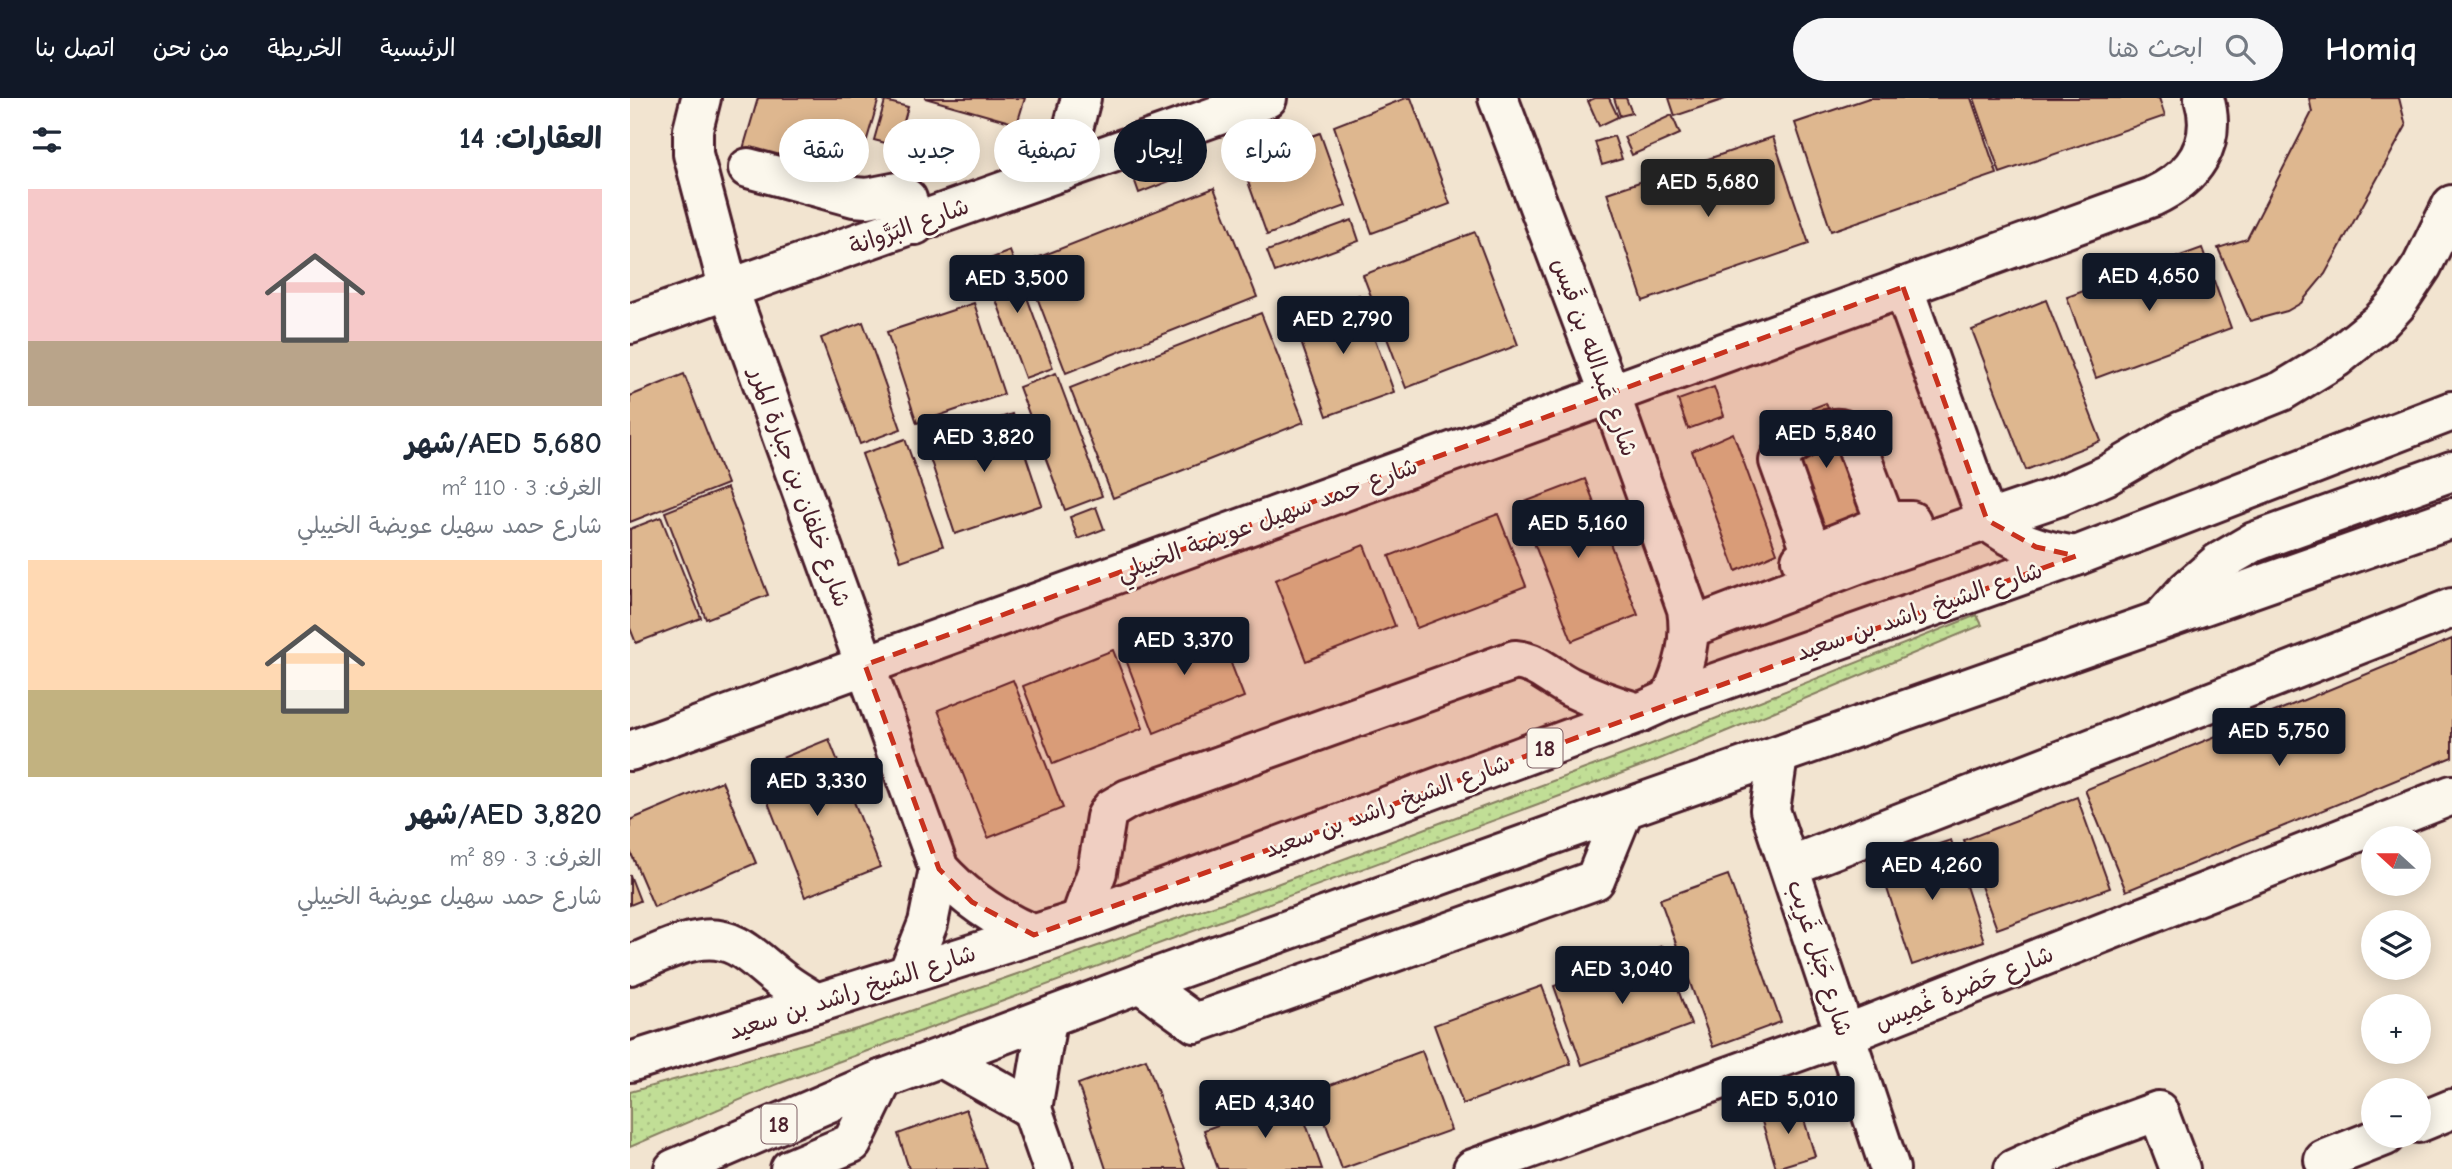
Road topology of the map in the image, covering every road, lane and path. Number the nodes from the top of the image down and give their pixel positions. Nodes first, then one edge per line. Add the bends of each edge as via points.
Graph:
1 (701, 98) edge
2 (1081, 98) edge
3 (1267, 98) edge
4 (1498, 98) edge
5 (2204, 98) edge
6 (1076, 119) edge
7 (1100, 157) edge
8 (748, 168) dead end
9 (1032, 182) edge
10 (2452, 205) edge
11 (915, 225) junction
12 (1903, 287) junction
13 (729, 290) junction
14 (630, 324) edge
15 (1610, 394) junction
16 (2452, 411) edge
17 (2452, 471) edge
18 (2452, 518) edge
19 (1987, 520) junction
20 (1886, 524) junction
21 (1934, 539) junction
22 (1812, 553) junction
23 (2076, 556) junction
24 (1791, 588) junction
25 (2452, 608) edge
26 (2159, 622) junction
27 (1690, 628) junction
28 (865, 665) junction
29 (1654, 706) junction
30 (630, 751) edge
31 (1778, 756) junction
32 (1727, 774) junction
33 (2452, 795) edge
34 (1624, 809) junction
35 (1770, 810) junction
36 (1790, 866) junction
37 (939, 869) junction
38 (1080, 920) junction
39 (1034, 935) junction
40 (630, 965) edge
41 (908, 974) junction
42 (1140, 983) junction
43 (816, 1003) junction
44 (1047, 1020) junction
45 (1844, 1035) junction
46 (942, 1058) junction
47 (630, 1062) edge
48 (883, 1079) junction
49 (1032, 1109) junction
50 (2452, 1109) edge
51 (2431, 1118) edge
52 (2361, 1145) edge
53 (2081, 1155) edge
54 (2324, 1160) dead end
55 (674, 1169) edge
56 (790, 1169) edge
57 (1053, 1169) edge
58 (1473, 1169) edge
59 (1890, 1169) edge
60 (2014, 1169) edge
61 (2180, 1169) edge

1 - 13 street, شارع خلفان بن جبارة المرر via 693,130 694,154
2 - 6 street
3 - 7 street, شارع البَرَّوانة
4 - 15 street, شارع عَبدالله بن قَيس
5 - 12 street, شارع حمد سهيل عويضة الخييلي via 2208,133 2201,155 2189,174 2172,188
8 - 11 street via 854,197 898,192 907,199
9 - 11 street, شارع البَرَّوانة
10 - 19 street via 2422,266 2396,305 2336,358 2282,391 2182,431 2082,487
11 - 13 street, شارع البَرَّوانة
12 - 15 street, شارع حمد سهيل عويضة الخييلي
12 - 19 street
13 - 14 street, شارع البَرَّوانة
13 - 28 street, شارع خلفان بن جبارة المرر
15 - 27 street, شارع عَبدالله بن قَيس
15 - 28 street, شارع حمد سهيل عويضة الخييلي
16 - 23 street, شارع الشيخ راشد بن سعيد / 18
17 - 26 street via 2254,542 2208,572
18 - 26 street, 18
19 - 21 street
19 - 23 street via 2017,540
20 - 21 street via 1908,520
20 - 22 street
20 - 22 street via 1854,439 1841,429 1824,430 1789,445 1779,461
21 - 24 street
22 - 24 street via 1794,569
23 - 29 street, شارع الشيخ راشد بن سعيد / 18
24 - 27 street
25 - 36 street
26 - 31 street, 18
27 - 29 street, شارع عَبدالله بن قَيس via 1684,664
28 - 30 street, شارع حمد سهيل عويضة الخييلي
28 - 37 street, شارع خلفان بن جبارة المرر
29 - 38 street, شارع الشيخ راشد بن سعيد / 18
29 - 38 street via 1589,697 1537,665 1515,660 1128,799 1106,817 1097,872
31 - 32 street, 18
31 - 35 street
32 - 34 street, 18
32 - 35 street
33 - 45 street, شارع حَضرة غُمِيس
34 - 42 street, 18
34 - 42 street via 1595,880 1195,1023
35 - 36 street, شارع جَبَل غَرِيب
36 - 45 street, شارع جَبَل غَرِيب
37 - 39 street, شارع خلفان بن جبارة المرر via 972,902
37 - 41 street via 928,923
38 - 39 street, شارع الشيخ راشد بن سعيد / 18
39 - 41 street, شارع الشيخ راشد بن سعيد / 18
40 - 43 street via 686,944 719,940 750,952
41 - 43 street, شارع الشيخ راشد بن سعيد / 18
42 - 44 street, 18
43 - 47 street, شارع الشيخ راشد بن سعيد / 18
44 - 46 street, 18
44 - 49 street
45 - 58 street, شارع حَضرة غُمِيس
45 - 59 street, شارع جَبَل غَرِيب
46 - 48 street, 18
46 - 49 street
48 - 55 street, 18
48 - 56 street via 852,1143
49 - 57 street
50 - 51 street
52 - 54 street
53 - 60 street
53 - 61 street via 2158,1111

